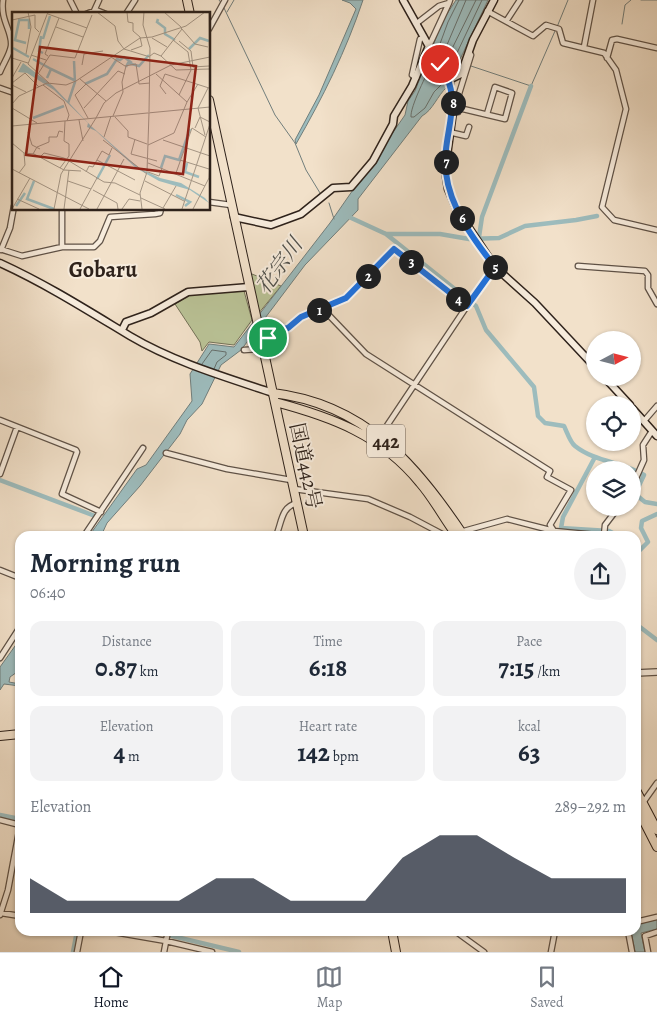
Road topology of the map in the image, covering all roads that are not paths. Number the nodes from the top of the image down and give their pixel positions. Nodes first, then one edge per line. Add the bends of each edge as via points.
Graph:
1 (3, 0) edge
2 (70, 0) edge
3 (98, 0) edge
4 (135, 0) edge
5 (403, 0) edge
6 (494, 0) edge
7 (520, 0) edge
8 (593, 0) edge
9 (450, 1) edge
10 (225, 2) edge
11 (94, 11) joint
12 (487, 11) junction
13 (76, 12) edge
14 (98, 12) edge
15 (127, 12) edge
16 (507, 20) junction
17 (417, 23) junction
18 (210, 26) edge
19 (12, 38) edge
20 (420, 39) dead end
21 (584, 47) junction
22 (430, 48) junction
23 (657, 48) edge
24 (468, 51) junction
25 (607, 58) junction
26 (0, 72) edge
27 (416, 78) junction
28 (450, 81) junction
29 (504, 90) junction
30 (502, 97) dead end
31 (210, 105) edge
32 (500, 109) dead end
33 (456, 110) junction
34 (487, 114) junction
35 (498, 117) junction
36 (469, 127) dead end
37 (449, 132) junction
38 (210, 202) edge
39 (231, 205) junction
40 (13, 210) edge
41 (62, 210) edge
42 (161, 210) edge
43 (234, 217) junction
44 (657, 230) edge
45 (62, 247) junction
46 (0, 250) edge
47 (0, 263) edge
48 (578, 266) dead end
49 (495, 267) junction
50 (249, 287) junction
51 (470, 304) junction
52 (657, 304) edge
53 (322, 308) junction
54 (122, 330) junction
55 (263, 346) junction
56 (244, 350) dead end
57 (586, 357) edge
58 (413, 385) junction
59 (612, 386) edge
60 (272, 388) junction
61 (622, 396) edge
62 (275, 402) junction
63 (657, 406) edge
64 (641, 418) edge
65 (0, 420) edge
66 (644, 421) junction
67 (17, 427) junction
68 (652, 431) junction
69 (657, 436) edge
70 (378, 440) junction
71 (143, 448) dead end
72 (166, 453) dead end
73 (641, 468) edge
74 (0, 474) edge
75 (292, 480) junction
76 (294, 489) junction
77 (297, 503) junction
78 (101, 512) junction
79 (612, 516) edge
80 (88, 531) edge
81 (278, 531) edge
82 (303, 531) edge
83 (437, 531) edge
84 (457, 531) edge
85 (472, 531) edge
86 (554, 531) joint
87 (605, 531) edge
88 (0, 570) edge
89 (15, 576) edge
90 (15, 635) edge
91 (0, 658) edge
92 (657, 672) edge
93 (641, 673) edge
94 (15, 734) edge
95 (0, 736) edge
96 (657, 782) edge
97 (641, 803) edge
98 (641, 811) edge
99 (641, 813) edge
100 (0, 820) edge
101 (15, 824) edge
102 (657, 830) edge
103 (657, 847) edge
104 (15, 848) edge
105 (0, 914) edge
106 (15, 916) edge
107 (657, 916) edge
108 (641, 921) edge
109 (657, 932) edge
110 (80, 936) edge
111 (167, 936) edge
112 (170, 936) edge
113 (393, 936) edge
114 (462, 936) edge
115 (554, 936) edge
116 (629, 936) edge
117 (77, 952) edge
118 (164, 952) edge
119 (212, 952) edge
120 (396, 952) edge
121 (484, 952) edge
122 (551, 952) edge
123 (632, 952) edge
124 (648, 952) edge

1 - 19 street via 2,15
2 - 13 street
3 - 11 street
4 - 15 street
5 - 17 main road
6 - 12 main road
7 - 16 street
8 - 21 street
9 - 17 street
9 - 22 street
10 - 18 street
11 - 14 street
12 - 16 street
12 - 24 main road
16 - 21 street via 534,36 546,25 557,28 563,43
17 - 22 main road
19 - 26 street
20 - 27 street via 412,75
21 - 25 street via 604,53
22 - 27 main road
22 - 28 main road
23 - 25 street via 617,39 612,40
24 - 28 main road via 460,74
24 - 33 street via 471,55
25 - 44 street via 616,70 626,109 602,207 614,220
27 - 43 main road via 372,161 351,187 333,188 302,214 271,225
28 - 33 main road
29 - 30 street
29 - 34 street via 495,87
29 - 35 street via 512,93 506,118
31 - 39 highway, 国道442号
32 - 35 street
33 - 34 street
33 - 37 main road
34 - 35 street
36 - 37 street via 466,136
37 - 49 main road via 445,170 448,189 457,210
38 - 39 street
39 - 43 highway, 国道442号
40 - 46 street via 10,228
41 - 45 street
42 - 45 street via 155,214 110,217 94,247
43 - 50 highway, 国道442号
45 - 46 street via 22,256
47 - 54 main road via 64,295
48 - 52 street via 645,271 648,288
49 - 51 street
49 - 57 main road
50 - 54 main road via 188,292 151,313 126,322
50 - 55 highway, 国道442号
51 - 53 street via 394,249 346,298
51 - 58 street
53 - 55 street via 277,331
53 - 58 street via 366,354
54 - 60 main road via 192,365
55 - 56 street
55 - 60 highway, 国道442号
58 - 70 street
58 - 86 street via 550,471 546,476 571,490 550,525
59 - 61 main road
60 - 62 highway, 国道442号
60 - 70 highway, 442 via 324,406
62 - 70 highway, 442 via 334,419
62 - 75 highway, 国道442号
63 - 66 street
64 - 66 main road
65 - 67 street
66 - 68 main road
67 - 74 street
67 - 78 street via 76,450 62,494
68 - 69 main road
68 - 73 street via 643,445
70 - 84 highway, 442 via 415,469
71 - 78 street
72 - 75 street via 227,469
75 - 76 highway, 国道442号
76 - 77 highway, 国道442号
76 - 83 street via 368,499
77 - 81 street via 284,510
77 - 82 highway, 国道442号
78 - 80 street
79 - 87 street via 605,525
85 - 86 street via 507,519
88 - 89 street
90 - 91 street
92 - 93 street
94 - 95 highway
96 - 97 street
98 - 102 highway
99 - 103 highway
100 - 101 street
104 - 105 street
105 - 106 street
107 - 108 street
109 - 124 street via 645,936
110 - 117 street
111 - 118 street
112 - 119 street
113 - 120 highway
114 - 121 street
115 - 122 street
116 - 123 street

